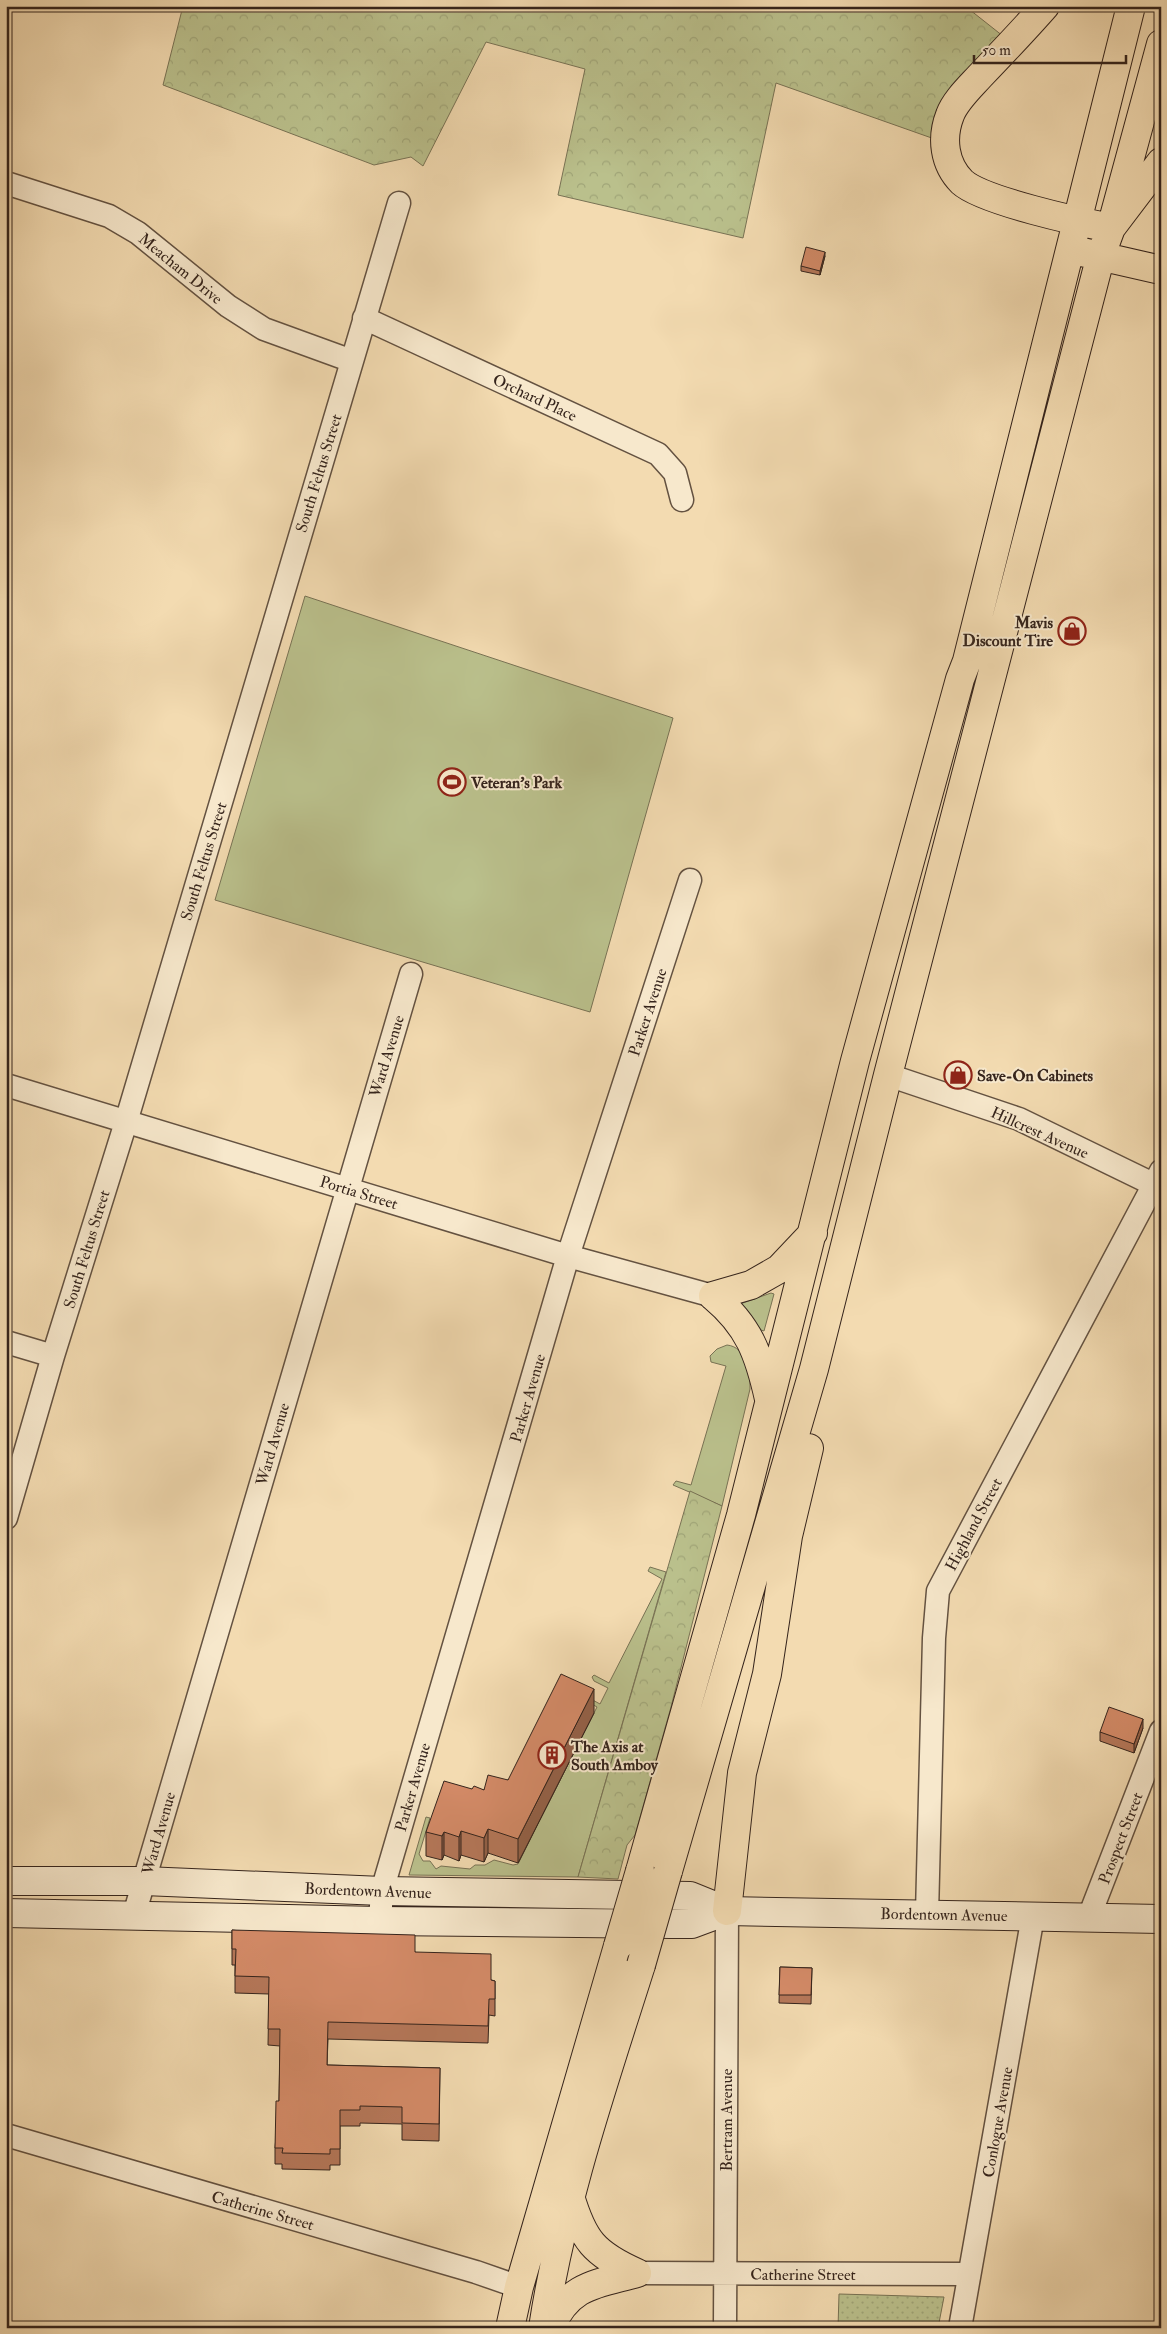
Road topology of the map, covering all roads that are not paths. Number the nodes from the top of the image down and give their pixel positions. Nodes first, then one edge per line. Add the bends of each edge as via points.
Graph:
1 (1045, 6) edge
2 (1131, 6) edge
3 (1161, 44) edge
4 (1161, 162) edge
5 (6, 183) edge
6 (399, 203) dead end
7 (1077, 221) junction
8 (1111, 228) junction
9 (1070, 250) junction
10 (1100, 255) junction
11 (1161, 270) edge
12 (364, 318) junction
13 (352, 361) junction
14 (682, 500) dead end
15 (690, 880) dead end
16 (411, 974) dead end
17 (888, 1075) junction
18 (6, 1085) edge
19 (126, 1122) junction
20 (1158, 1182) edge
21 (347, 1188) junction
22 (814, 1232) junction
23 (568, 1256) junction
24 (713, 1296) junction
25 (6, 1342) edge
26 (52, 1356) junction
27 (814, 1369) junction
28 (770, 1403) junction
29 (6, 1518) edge
30 (1161, 1732) edge
31 (6, 1881) edge
32 (144, 1881) junction
33 (382, 1891) junction
34 (541, 1895) junction
35 (727, 1911) junction
36 (6, 1913) edge
37 (927, 1914) junction
38 (134, 1915) junction
39 (1033, 1916) junction
40 (1090, 1917) junction
41 (1161, 1918) edge
42 (380, 1921) junction
43 (533, 1922) junction
44 (6, 2135) edge
45 (570, 2194) junction
46 (637, 2273) junction
47 (726, 2274) junction
48 (969, 2274) junction
49 (519, 2287) junction
50 (510, 2328) edge
51 (543, 2328) edge
52 (550, 2328) edge
53 (725, 2328) edge
54 (960, 2328) edge

1 - 7 highway via 964,94 950,114 944,150 962,182 980,194
2 - 7 highway
3 - 8 highway
4 - 8 highway
5 - 13 street, Meacham Drive via 109,216 138,233 228,306 264,329
6 - 12 street, South Feltus Street
7 - 8 highway
7 - 9 highway
8 - 10 highway
9 - 10 highway
9 - 22 highway via 967,662 855,1061
10 - 11 highway
10 - 17 highway
12 - 13 street, South Feltus Street
12 - 14 street, Orchard Place via 658,454 675,473
13 - 19 street, South Feltus Street
15 - 23 street, Parker Avenue
16 - 21 street, Ward Avenue
17 - 20 street, Hillcrest Avenue via 1019,1119
17 - 27 highway
18 - 19 street, Portia Street
19 - 21 street, Portia Street
19 - 26 street, South Feltus Street
20 - 37 street, Highland Street via 938,1591
21 - 23 street, Portia Street
21 - 32 street, Ward Avenue
22 - 24 highway via 779,1269 751,1285
22 - 28 highway
23 - 24 street, Portia Street
23 - 33 street, Parker Avenue
24 - 28 highway via 732,1311 750,1338 761,1364
25 - 26 street
26 - 29 street, South Feltus Street
27 - 35 highway via 809,1448 788,1536 767,1674 742,1774
27 - 45 highway, bridge via 641,1965
28 - 49 highway, bridge via 640,1871
30 - 40 street, Prospect Street
31 - 32 street, Bordentown Avenue
32 - 33 street, Bordentown Avenue
32 - 38 street, Ward Avenue
33 - 34 street, Bordentown Avenue
33 - 42 street, Parker Avenue
34 - 35 street, Bordentown Avenue via 690,1896
34 - 43 street
35 - 37 street, Bordentown Avenue
35 - 43 street, Bordentown Avenue via 692,1924
35 - 47 street, Bertram Avenue
36 - 38 street, Bordentown Avenue
37 - 39 street, Bordentown Avenue
38 - 42 street, Bordentown Avenue
39 - 40 street, Bordentown Avenue
39 - 48 street, Conlogue Avenue
40 - 41 street, Bordentown Avenue
42 - 43 street, Bordentown Avenue
44 - 49 street, Catherine Street
45 - 46 highway via 586,2237 617,2264
45 - 51 highway
46 - 47 street, Catherine Street
46 - 52 highway via 583,2288 568,2299
47 - 48 street, Catherine Street
47 - 53 street, Bertram Avenue
48 - 54 street, Conlogue Avenue
49 - 50 highway

